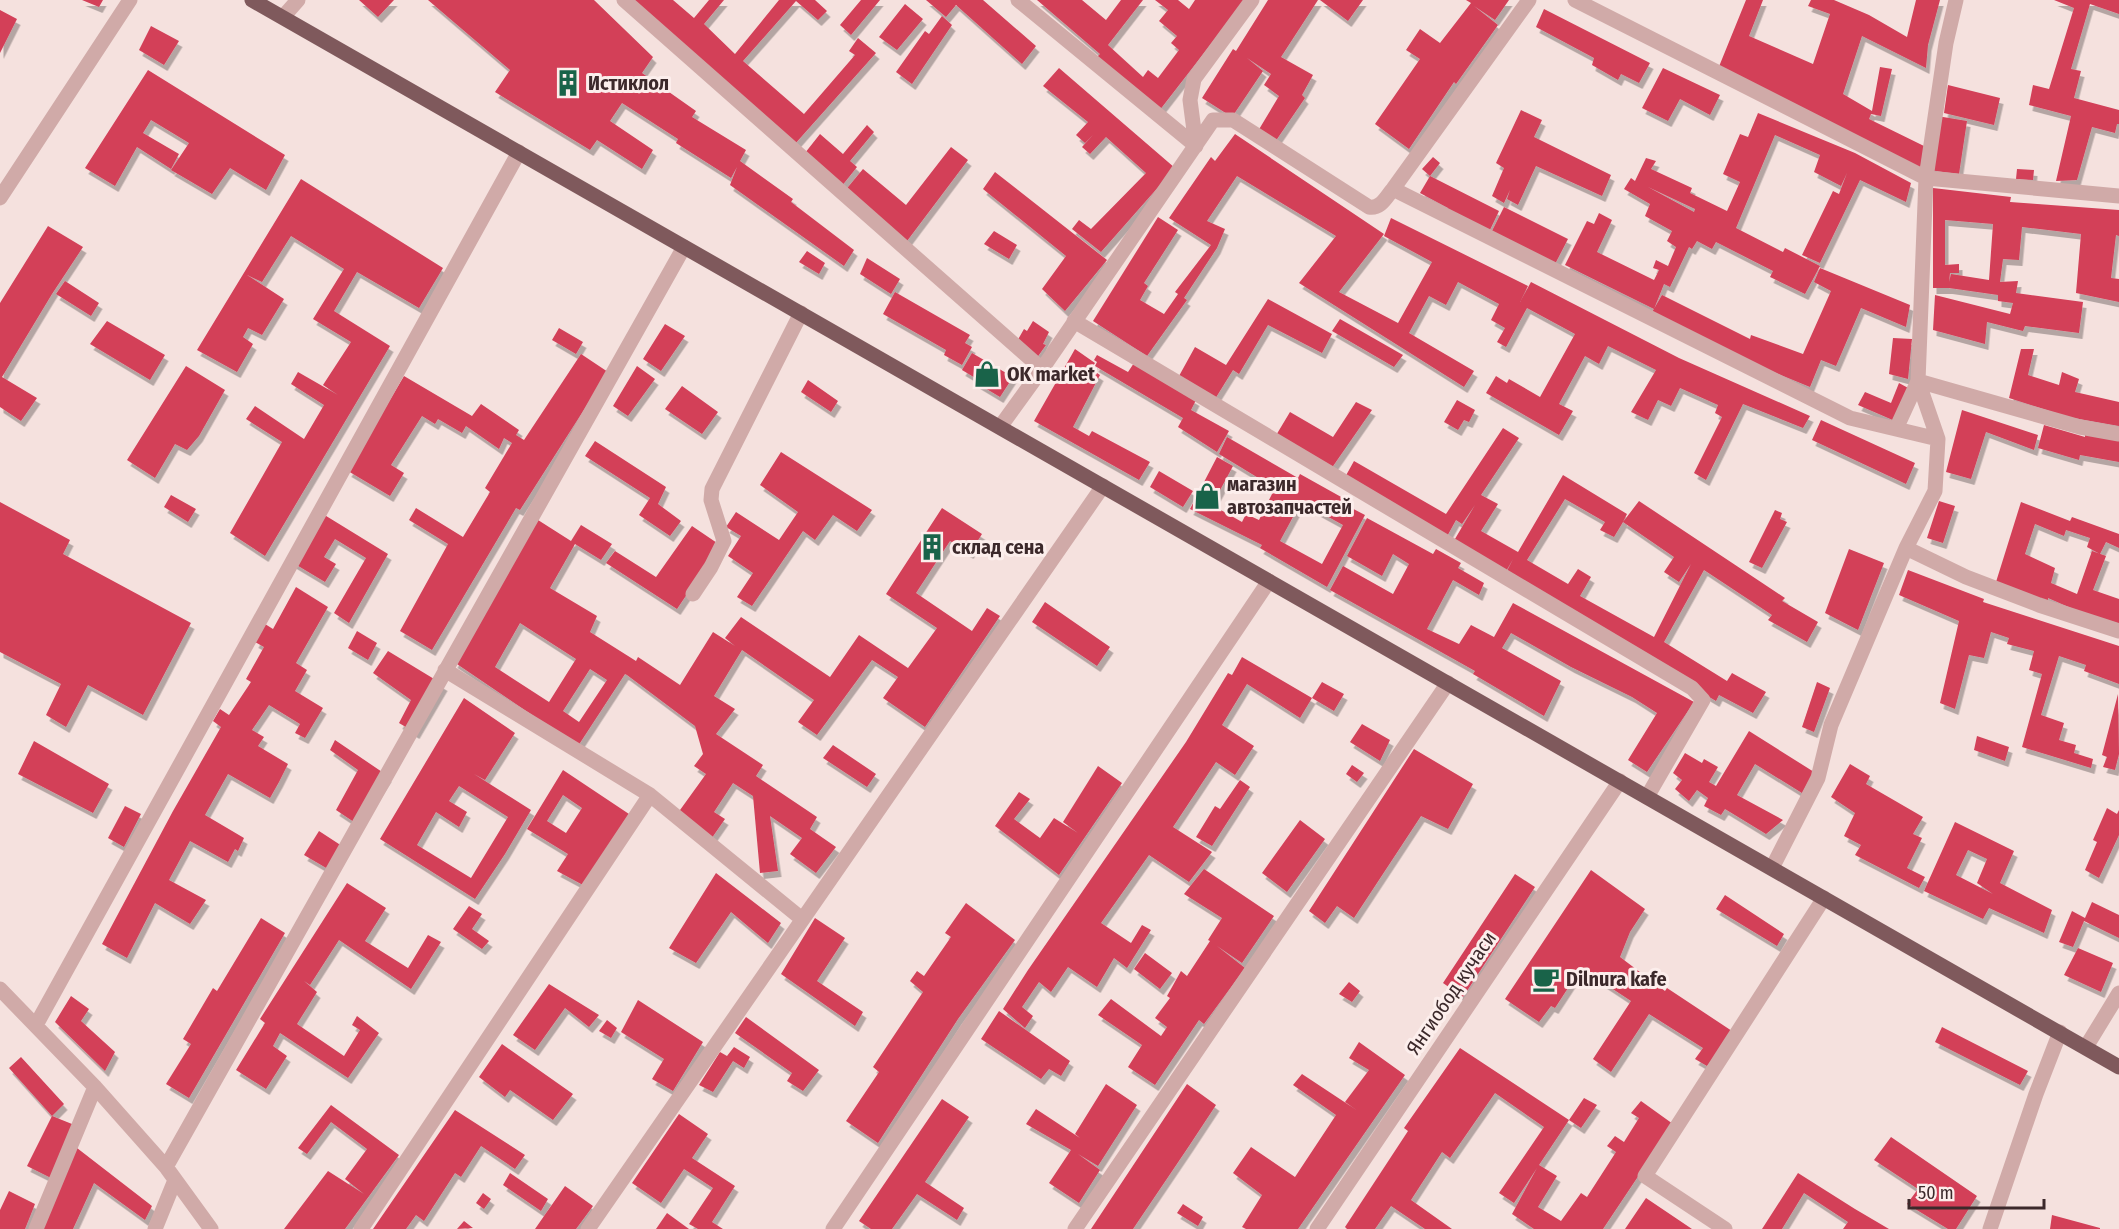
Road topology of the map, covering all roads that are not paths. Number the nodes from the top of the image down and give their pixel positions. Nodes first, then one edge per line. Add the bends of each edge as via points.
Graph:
1 (130, 0) edge
2 (252, 0) edge
3 (298, 0) edge
4 (624, 0) edge
5 (1018, 0) edge
6 (1252, 0) edge
7 (1529, 0) edge
8 (1575, 0) edge
9 (1956, 0) edge
10 (283, 17) junction
11 (1196, 146) junction
12 (519, 152) junction
13 (1926, 178) junction
14 (1393, 189) junction
15 (2119, 196) edge
16 (0, 198) edge
17 (684, 247) junction
18 (801, 313) junction
19 (1074, 321) junction
20 (1042, 369) junction
21 (1918, 381) junction
22 (1000, 427) junction
23 (1896, 429) junction
24 (2119, 434) edge
25 (1938, 439) junction
26 (1102, 486) junction
27 (1906, 548) junction
28 (1269, 581) junction
29 (693, 594) dead end
30 (2119, 631) edge
31 (446, 670) junction
32 (1448, 683) junction
33 (1620, 781) junction
34 (650, 795) junction
35 (1647, 797) junction
36 (1772, 868) junction
37 (1824, 898) junction
38 (802, 919) junction
39 (0, 989) edge
40 (2119, 993) edge
41 (36, 1025) junction
42 (2060, 1032) junction
43 (2086, 1047) junction
44 (2119, 1067) edge
45 (95, 1087) junction
46 (166, 1167) junction
47 (175, 1180) junction
48 (36, 1229) edge
49 (155, 1229) edge
50 (211, 1229) edge
51 (361, 1229) edge
52 (588, 1229) edge
53 (833, 1229) edge
54 (1075, 1229) edge
55 (1317, 1229) edge
56 (1725, 1229) edge
57 (1990, 1229) edge

1 - 16 street
2 - 10 main road
3 - 10 street
4 - 20 street
5 - 11 street
6 - 11 street via 1194,79 1190,100
7 - 14 street
8 - 13 street
9 - 13 street
10 - 12 main road
11 - 14 street via 1213,120 1233,120 1369,207 1379,206
11 - 19 street
12 - 17 main road
12 - 41 street
13 - 15 street
13 - 21 street
14 - 23 street via 1850,418
17 - 18 main road
17 - 31 street
18 - 22 main road
18 - 29 street via 712,489 711,500 724,541
19 - 20 street
19 - 35 street via 1692,688 1702,700
20 - 22 street
21 - 23 street
21 - 24 street via 2080,427
21 - 25 street
22 - 26 main road
23 - 25 street
25 - 27 street via 1935,492
26 - 28 main road
26 - 38 street
27 - 30 street via 1987,585
27 - 36 street via 1832,725 1818,778
28 - 32 main road
28 - 53 street
31 - 34 street
31 - 46 street
32 - 33 main road
32 - 54 street
33 - 35 main road
33 - 55 street, Янгиобод кучаси
34 - 38 street
34 - 51 street
35 - 36 main road
36 - 37 main road
37 - 42 main road
37 - 56 street via 1645,1176
38 - 52 street
39 - 41 street
40 - 43 street
41 - 45 street
42 - 43 main road
42 - 57 street
43 - 44 main road
45 - 46 street
45 - 48 street
46 - 47 street
47 - 49 street
47 - 50 street

